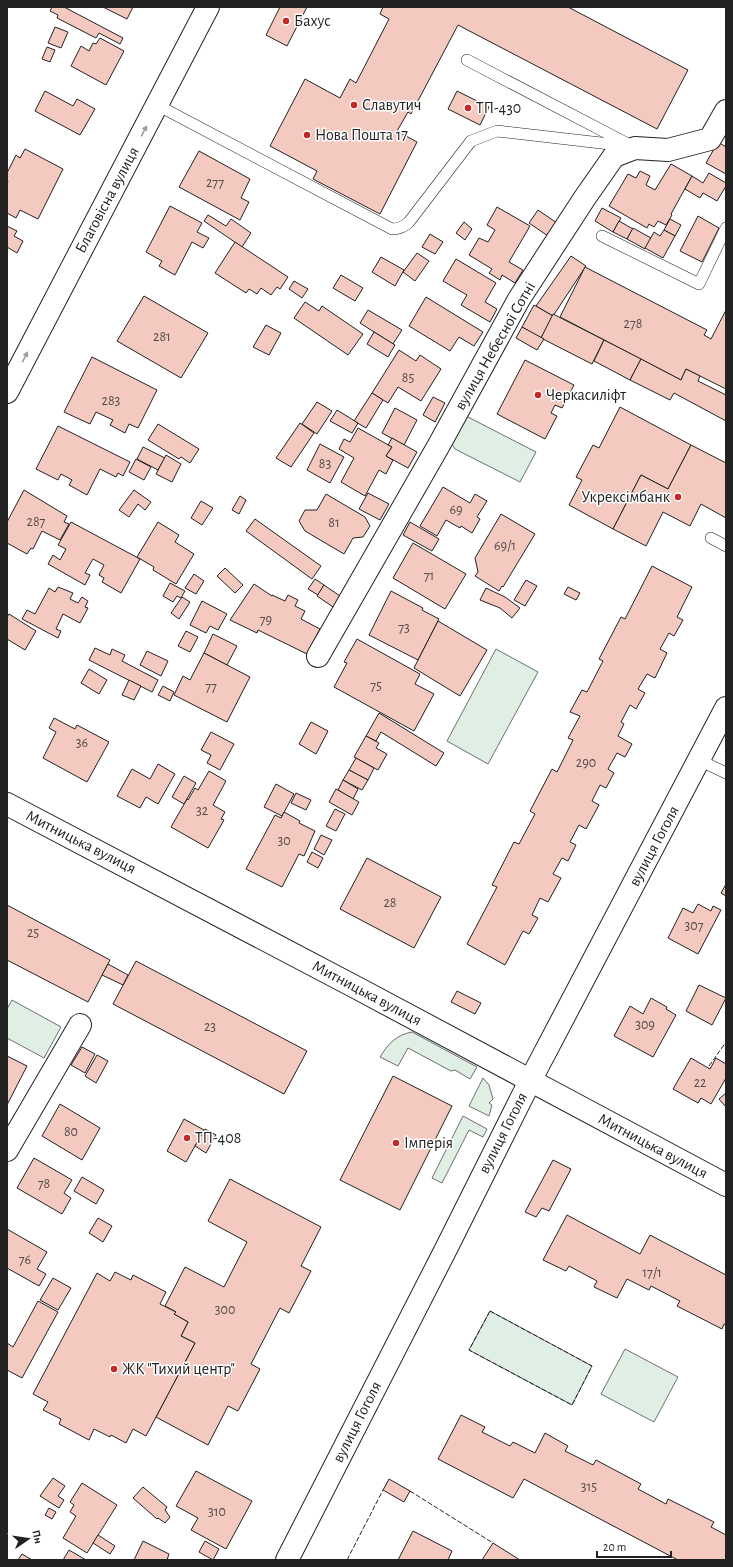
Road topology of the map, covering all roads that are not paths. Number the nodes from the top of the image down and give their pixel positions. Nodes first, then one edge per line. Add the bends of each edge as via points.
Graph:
1 (208, 7) edge
2 (467, 60) dead end
3 (157, 105) junction
4 (726, 111) edge
5 (636, 148) junction
6 (726, 228) edge
7 (602, 236) dead end
8 (7, 392) edge
9 (711, 538) dead end
10 (726, 546) edge
11 (318, 656) dead end
12 (726, 708) edge
13 (699, 760) junction
14 (726, 773) edge
15 (7, 804) edge
16 (80, 1025) dead end
17 (530, 1080) junction
18 (7, 1150) edge
19 (726, 1185) edge
20 (287, 1560) edge

1 - 3 street, Благовісна вулиця
2 - 5 lane
3 - 5 lane via 392,229 398,229 409,222 471,142 497,131
8 -> 3 street, Благовісна вулиця
4 - 5 street, вулиця Небесної Сотні via 710,139 668,150
5 - 11 street, вулиця Небесної Сотні via 614,156 519,299 439,446
6 - 7 lane via 699,284
9 - 10 lane
12 - 13 street, вулиця Гоголя
13 - 14 lane
13 - 17 street, вулиця Гоголя
15 - 17 street, Митницька вулиця
16 - 18 street
17 - 19 street, Митницька вулиця
17 - 20 street, вулиця Гоголя

